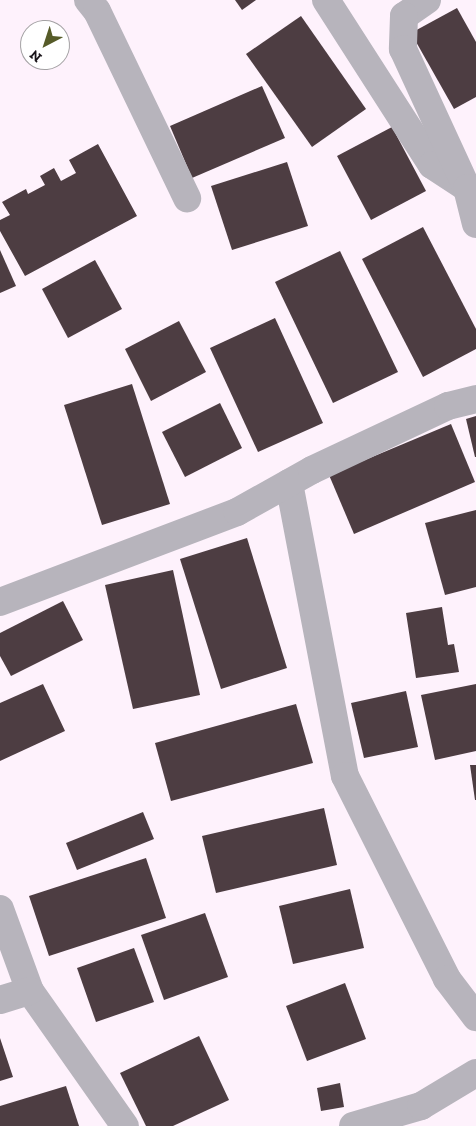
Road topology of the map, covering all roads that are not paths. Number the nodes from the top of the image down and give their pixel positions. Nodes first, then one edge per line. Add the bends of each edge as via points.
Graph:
1 (88, 0) edge
2 (326, 0) edge
3 (427, 0) edge
4 (467, 188) junction
5 (187, 198) dead end
6 (476, 224) edge
7 (476, 399) edge
8 (289, 483) junction
9 (0, 602) edge
10 (0, 909) edge
11 (30, 991) junction
12 (0, 1000) edge
13 (476, 1016) edge
14 (476, 1073) edge
15 (125, 1126) edge
16 (353, 1126) edge

1 - 5 street via 97,11
2 - 4 street via 432,164
3 - 4 street via 404,16 403,50
4 - 6 street
7 - 8 street via 448,406
8 - 9 street via 238,512
8 - 13 street via 345,776 446,979
10 - 11 street
11 - 12 street
11 - 15 street
14 - 16 street via 421,1106

